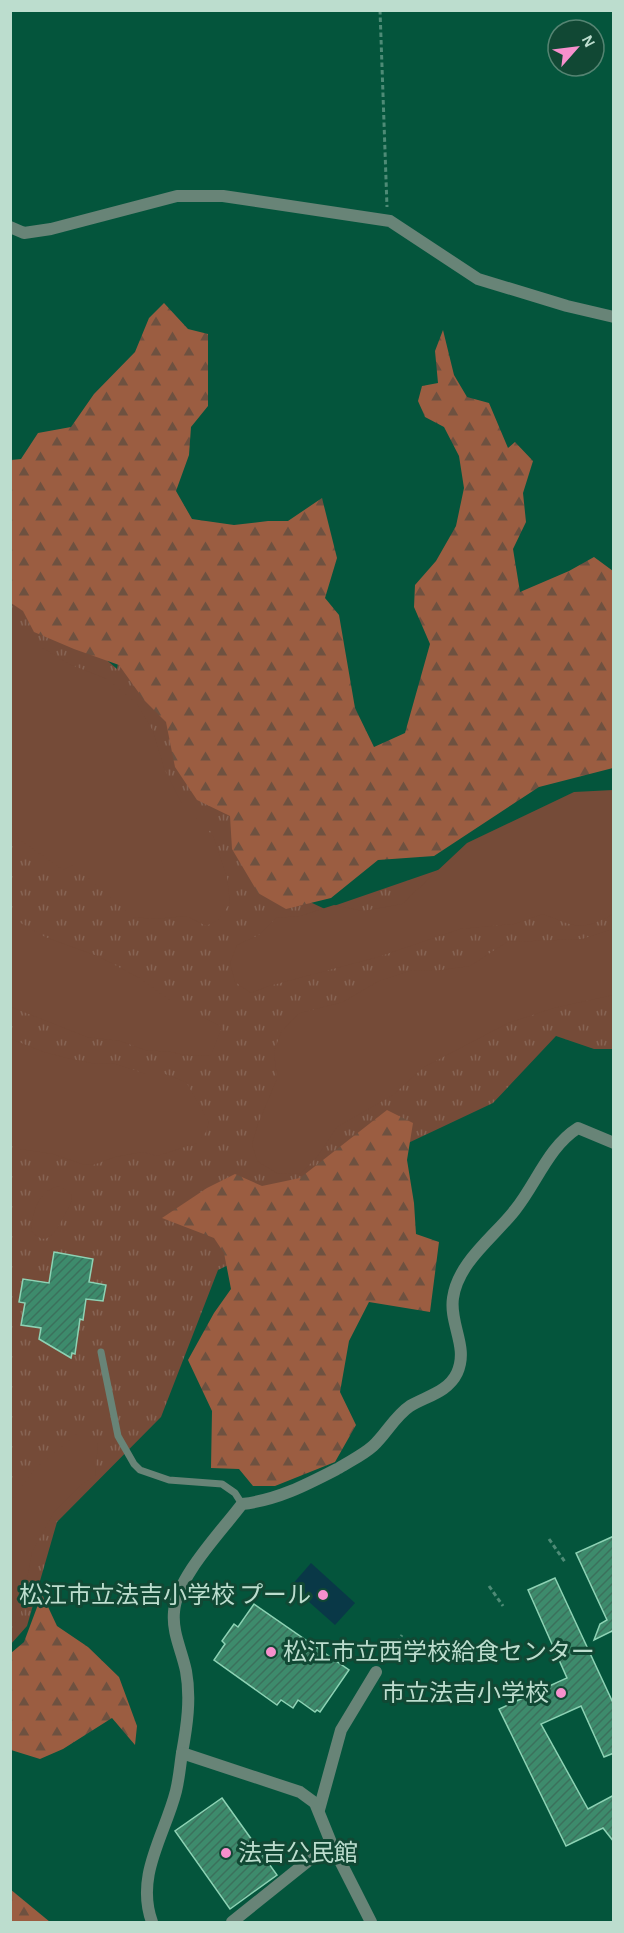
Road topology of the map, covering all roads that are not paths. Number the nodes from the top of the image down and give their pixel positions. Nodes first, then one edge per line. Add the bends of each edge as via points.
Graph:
1 (10, 227) edge
2 (614, 317) edge
3 (614, 1143) edge
4 (101, 1352) dead end
5 (242, 1504) junction
6 (375, 1672) road end
7 (182, 1753) junction
8 (319, 1810) junction
9 (332, 1845) junction
10 (152, 1923) edge
11 (232, 1923) edge
12 (371, 1923) edge

1 - 2 street via 24,233 51,229 177,196 223,196 390,220 478,279
3 - 5 street via 578,1128 567,1135 516,1210 471,1259 453,1296 461,1359 456,1374 443,1390 409,1407 359,1456 278,1497
4 - 5 lane via 118,1436 134,1464 169,1480 222,1484
5 - 7 street via 183,1583 174,1611 188,1701
6 - 8 street via 341,1730
7 - 8 street via 300,1792
7 - 10 street via 176,1791 147,1878
8 - 9 street
9 - 11 street
9 - 12 street

